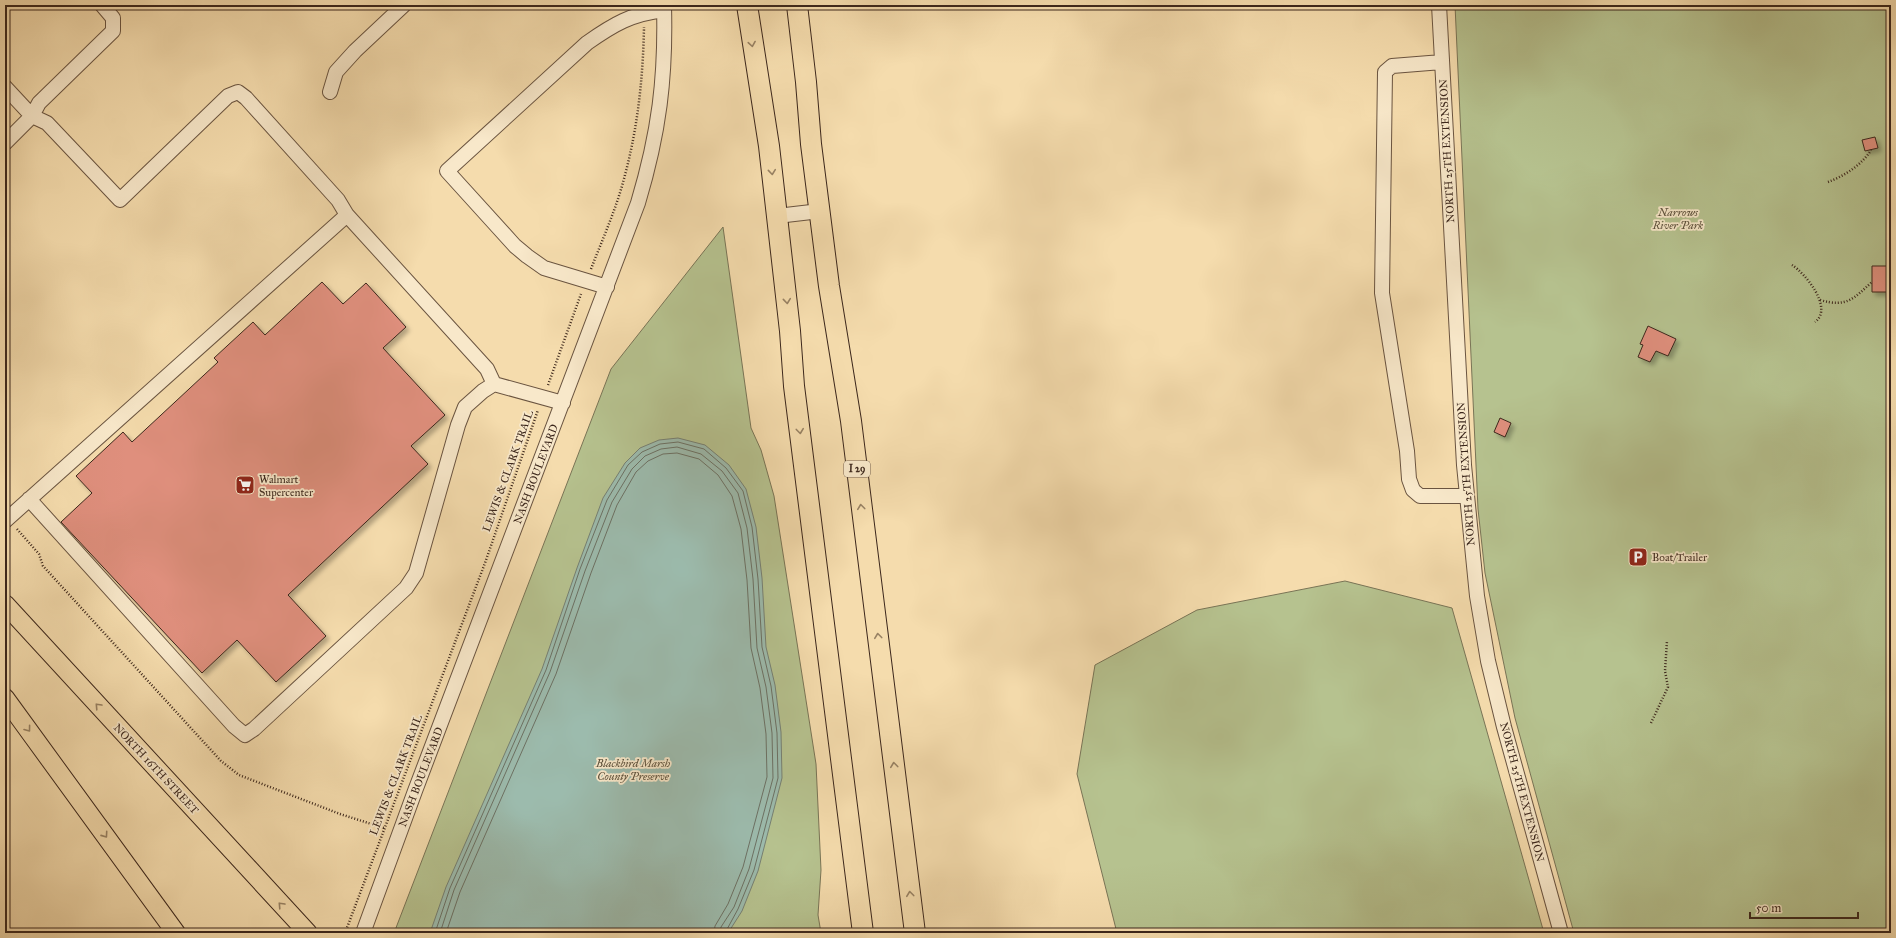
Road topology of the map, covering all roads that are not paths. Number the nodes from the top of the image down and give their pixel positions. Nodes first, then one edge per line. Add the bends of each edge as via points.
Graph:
1 (102, 5) edge
2 (404, 5) edge
3 (747, 5) edge
4 (797, 5) edge
5 (1439, 5) edge
6 (664, 7) edge
7 (1442, 62) junction
8 (6, 92) edge
9 (330, 92) dead end
10 (32, 116) junction
11 (5, 143) edge
12 (820, 211) junction
13 (347, 215) junction
14 (777, 216) junction
15 (607, 287) junction
16 (494, 384) junction
17 (563, 403) junction
18 (1467, 496) junction
19 (29, 499) junction
20 (9, 517) edge
21 (5, 604) edge
22 (5, 698) edge
23 (176, 933) edge
24 (308, 933) edge
25 (363, 933) edge
26 (863, 933) edge
27 (915, 933) edge
28 (1561, 933) edge

1 - 10 street via 113,18 113,31 39,103
2 - 9 street via 336,72
3 -> 14 highway
4 - 12 highway, I 29
5 - 7 street, NORTH 25TH EXTENSION
6 - 15 street, NASH BOULEVARD via 662,93 653,150 638,203
6 - 15 street via 612,25 587,43 447,171 527,256 544,268
7 - 18 street, NORTH 25TH EXTENSION
7 - 18 street via 1392,66 1385,72 1382,293 1408,451 1408,479 1413,490 1420,496
8 - 10 street
10 - 11 street
10 - 13 street via 47,123 120,200 228,96 238,92 338,200
12 - 14 street
27 -> 12 highway, I 29 via 851,421
13 - 16 street via 487,369
13 - 19 street
14 -> 26 highway via 794,386
15 - 17 street, NASH BOULEVARD
16 - 17 street
16 - 19 street via 465,407 416,573 406,588 245,735 234,726
17 - 25 street, NASH BOULEVARD
18 - 28 street, NORTH 25TH EXTENSION via 1476,596 1488,661
19 - 20 street
24 -> 21 main road, NORTH 16TH STREET
22 -> 23 main road

